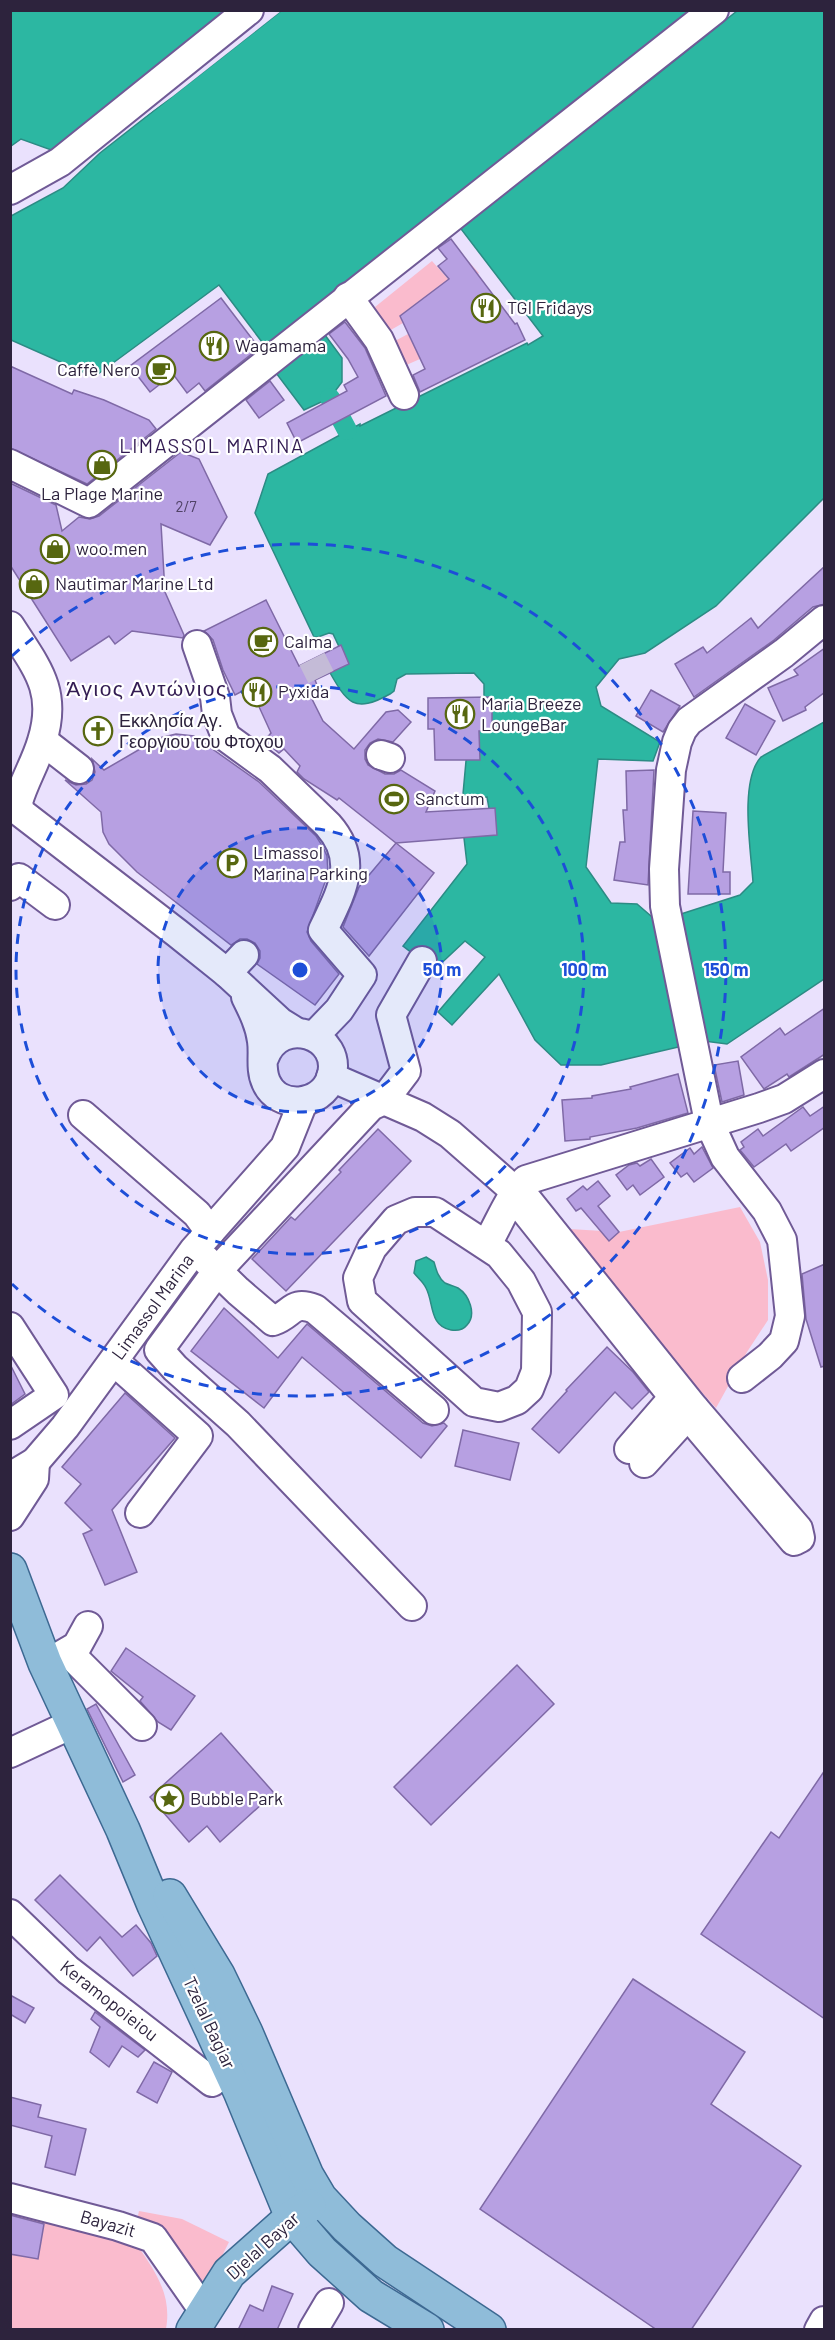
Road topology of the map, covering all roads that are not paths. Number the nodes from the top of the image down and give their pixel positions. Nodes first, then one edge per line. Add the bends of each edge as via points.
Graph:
1 (249, 10) edge
2 (714, 10) edge
3 (10, 190) edge
4 (348, 297) junction
5 (404, 395) dead end
6 (10, 464) edge
7 (825, 620) edge
8 (10, 626) edge
9 (197, 645) dead end
10 (42, 741) junction
11 (80, 769) dead end
12 (15, 816) edge
13 (10, 886) edge
14 (55, 905) dead end
15 (422, 961) dead end
16 (237, 972) junction
17 (305, 1034) junction
18 (264, 1058) junction
19 (825, 1074) edge
20 (331, 1077) junction
21 (384, 1100) junction
22 (303, 1102) junction
23 (83, 1114) dead end
24 (709, 1122) junction
25 (515, 1191) junction
26 (202, 1241) junction
27 (487, 1244) junction
28 (218, 1270) junction
29 (10, 1327) edge
30 (114, 1361) junction
31 (742, 1378) dead end
32 (193, 1383) junction
33 (685, 1407) junction
34 (434, 1410) dead end
35 (171, 1412) junction
36 (10, 1425) edge
37 (637, 1456) dead end
38 (35, 1462) junction
39 (10, 1477) edge
40 (140, 1513) dead end
41 (10, 1516) edge
42 (794, 1533) dead end
43 (10, 1570) edge
44 (412, 1606) dead end
45 (88, 1626) dead end
46 (57, 1658) junction
47 (72, 1724) junction
48 (142, 1726) dead end
49 (10, 1753) edge
50 (123, 1830) junction
51 (10, 1914) edge
52 (212, 2082) dead end
53 (10, 2198) edge
54 (320, 2198) junction
55 (292, 2217) junction
56 (328, 2303) dead end
57 (199, 2320) edge
58 (825, 2321) edge
59 (313, 2330) edge
60 (427, 2330) edge
61 (489, 2330) edge
62 (819, 2330) edge

1 - 3 street via 68,155
2 - 4 street
4 - 5 street via 379,340
4 - 6 street via 88,503
7 - 24 street via 697,714 682,730 671,770 664,906
8 - 10 street via 41,675 47,693
9 - 17 street via 226,737 270,769 328,825 346,854 342,889 323,930 362,975 339,1010
10 - 11 street
10 - 12 street
12 - 16 street
13 - 14 street via 19,878
15 - 21 street via 391,1015 406,1071
16 - 17 street via 280,1022
16 - 18 street via 259,1029
17 - 18 street via 285,1035 276,1040
17 - 20 street via 324,1045 331,1056
18 - 22 street via 269,1088 284,1099
19 - 24 street via 784,1099
20 - 21 street
20 - 22 street via 322,1092
21 - 25 street via 450,1134
21 - 28 street via 371,1106
22 - 26 street, Limassol Marina via 285,1147
23 - 26 street via 197,1214
24 - 25 street via 526,1180
24 - 31 street via 725,1157 767,1211 782,1240 790,1316 784,1341
25 - 27 street
25 - 33 street via 519,1203
26 - 28 street
26 - 30 street, Limassol Marina
27 - 27 street via 435,1212 415,1212 396,1220 372,1248 358,1278 362,1301 396,1333 474,1402 499,1407 518,1400 529,1389 536,1371 537,1312 521,1281
28 - 32 street via 159,1350
28 - 34 street via 273,1321 293,1307 304,1305 315,1310
29 - 36 street via 54,1395
30 - 35 street
30 - 38 street, Limassol Marina
32 - 35 street
32 - 44 street via 238,1424
33 - 37 street
33 - 42 street
35 - 40 street via 198,1436
38 - 39 street
38 - 41 street, Limassol Marina via 34,1479
43 - 46 main road, Tzelal Bagiar
45 - 46 street via 77,1646
46 - 47 main road, Tzelal Bagiar
46 - 48 street
47 - 49 street
47 - 50 main road, Tzelal Bagiar
50 - 54 main road, Tzelal Bagiar via 173,1900 218,1975
50 - 55 main road, Tzelal Bagiar
51 - 52 street, Keramopoieiou via 68,1970
53 - 57 street, Bayazit via 153,2238
54 - 55 main road, Djelal Bayar
54 - 61 main road, Tzelal Bagiar via 385,2261
55 - 57 main road, Djelal Bayar via 229,2272
55 - 60 main road, Tzelal Bagiar via 322,2252 371,2296
56 - 59 street
58 - 62 street

